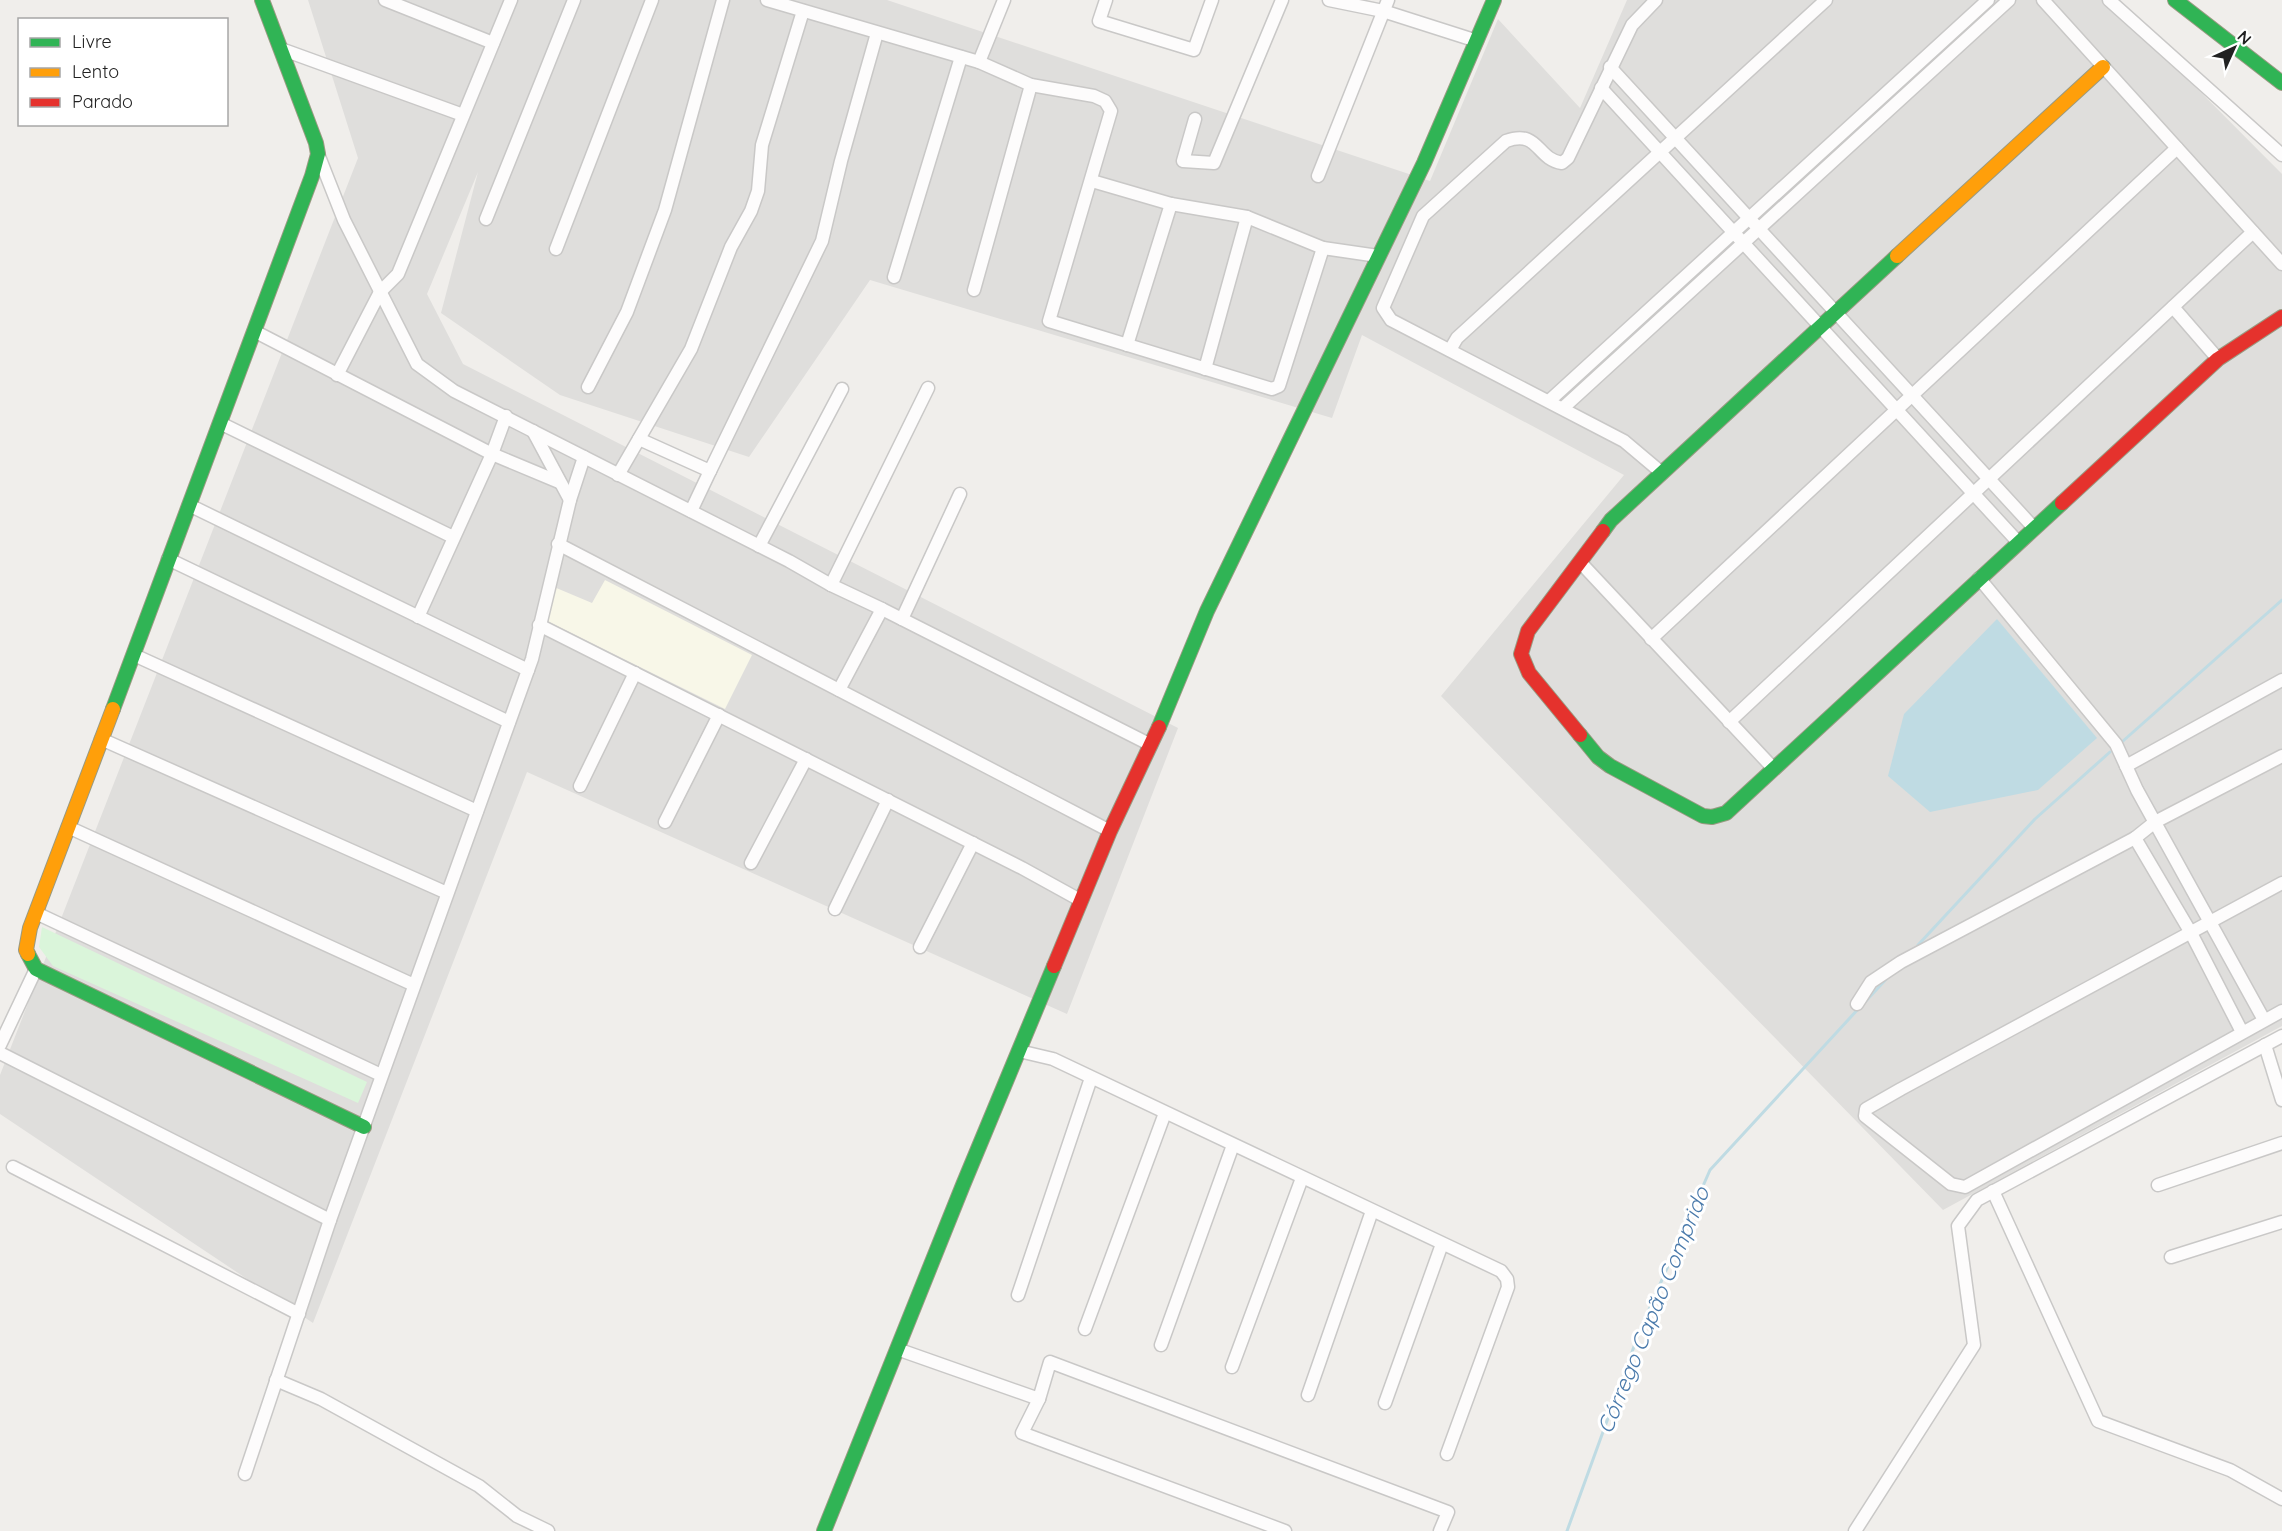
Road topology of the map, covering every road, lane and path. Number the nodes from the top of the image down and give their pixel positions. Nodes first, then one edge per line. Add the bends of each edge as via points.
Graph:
1 (262, 0) edge
2 (385, 0) edge
3 (511, 0) edge
4 (574, 0) edge
5 (652, 0) edge
6 (723, 0) edge
7 (767, 0) edge
8 (1004, 0) edge
9 (1106, 0) edge
10 (1212, 0) edge
11 (1282, 0) edge
12 (1329, 0) edge
13 (1494, 0) edge
14 (1656, 0) edge
15 (1826, 0) edge
16 (1988, 0) edge
17 (2009, 0) edge
18 (2043, 0) edge
19 (2109, 0) edge
20 (2175, 0) edge
21 (1386, 6) edge
22 (803, 11) junction
23 (877, 33) junction
24 (1477, 41) junction
25 (493, 43) junction
26 (281, 49) junction
27 (961, 57) junction
28 (979, 62) junction
29 (1610, 67) junction
30 (2103, 67) junction
31 (2282, 83) edge
32 (1031, 85) junction
33 (1600, 88) junction
34 (463, 115) junction
35 (1195, 119) dead end
36 (1675, 137) junction
37 (2177, 148) junction
38 (1659, 152) junction
39 (318, 154) junction
40 (2282, 155) edge
41 (1318, 176) dead end
42 (1092, 181) junction
43 (1171, 204) junction
44 (1247, 218) junction
45 (1750, 218) junction
46 (486, 219) dead end
47 (1760, 228) junction
48 (2253, 232) junction
49 (1733, 234) junction
50 (1744, 243) junction
51 (1323, 248) junction
52 (556, 249) dead end
53 (1378, 256) junction
54 (2282, 264) edge
55 (894, 277) dead end
56 (974, 290) dead end
57 (380, 292) junction
58 (2173, 307) junction
59 (1836, 311) junction
60 (2282, 317) edge
61 (1821, 327) junction
62 (254, 331) junction
63 (1127, 345) junction
64 (1450, 350) junction
65 (2218, 359) junction
66 (1206, 369) junction
67 (337, 375) junction
68 (588, 387) dead end
69 (928, 388) dead end
70 (842, 389) dead end
71 (1912, 394) junction
72 (1549, 401) junction
73 (1563, 408) junction
74 (1896, 409) junction
75 (506, 417) junction
76 (220, 423) junction
77 (533, 431) junction
78 (639, 439) junction
79 (492, 454) junction
80 (584, 457) junction
81 (710, 471) junction
82 (1662, 473) junction
83 (618, 475) junction
84 (1989, 480) junction
85 (559, 482) junction
86 (960, 494) dead end
87 (1974, 494) junction
88 (570, 500) junction
89 (189, 505) junction
90 (691, 511) junction
91 (2034, 528) junction
92 (453, 537) junction
93 (2018, 542) junction
94 (558, 544) junction
95 (759, 546) junction
96 (168, 560) junction
97 (1580, 562) junction
98 (1979, 578) junction
99 (831, 585) junction
100 (882, 609) junction
101 (418, 617) junction
102 (903, 619) junction
103 (539, 625) junction
104 (1651, 639) junction
105 (134, 655) junction
106 (528, 670) junction
107 (635, 673) junction
108 (2282, 680) edge
109 (839, 690) junction
110 (718, 715) junction
111 (509, 722) junction
112 (1730, 722) junction
113 (101, 739) junction
114 (1151, 745) junction
115 (2282, 756) edge
116 (806, 759) junction
117 (2126, 766) junction
118 (1773, 768) junction
119 (580, 786) dead end
120 (888, 800) junction
121 (477, 811) junction
122 (665, 822) dead end
123 (2155, 822) junction
124 (68, 827) junction
125 (1110, 831) junction
126 (2135, 838) junction
127 (973, 843) junction
128 (751, 864) dead end
129 (2282, 883) edge
130 (447, 893) junction
131 (1080, 900) junction
132 (835, 909) dead end
133 (36, 913) junction
134 (2210, 922) junction
135 (2191, 933) junction
136 (920, 947) dead end
137 (36, 969) junction
138 (414, 985) junction
139 (1857, 1004) dead end
140 (2282, 1011) edge
141 (2264, 1020) junction
142 (2242, 1032) junction
143 (2282, 1036) edge
144 (2265, 1045) junction
145 (0, 1046) edge
146 (1018, 1052) junction
147 (0, 1053) edge
148 (381, 1075) junction
149 (1092, 1078) junction
150 (2282, 1100) edge
151 (1165, 1113) junction
152 (364, 1127) junction
153 (2282, 1143) edge
154 (1233, 1145) junction
155 (14, 1167) dead end
156 (1302, 1178) junction
157 (2158, 1185) dead end
158 (1993, 1191) junction
159 (1372, 1211) junction
160 (330, 1220) junction
161 (2282, 1222) edge
162 (1442, 1244) junction
163 (2171, 1257) dead end
164 (1018, 1295) dead end
165 (299, 1314) junction
166 (1085, 1329) dead end
167 (1161, 1345) dead end
168 (897, 1350) junction
169 (1232, 1367) dead end
170 (276, 1380) junction
171 (1308, 1395) dead end
172 (1039, 1400) junction
173 (1384, 1403) dead end
174 (1447, 1454) dead end
175 (244, 1474) dead end
176 (2282, 1499) edge
177 (548, 1531) edge
178 (824, 1531) edge
179 (1285, 1531) edge
180 (1440, 1531) edge
181 (1855, 1531) edge

1 - 26 street
2 - 25 street
3 - 25 street
4 - 46 street
5 - 52 street
6 - 68 street via 665,210 627,312
7 - 22 street
8 - 28 street
9 - 10 street via 1099,21 1194,50
11 - 35 street via 1214,164 1183,161
12 - 21 street
13 - 24 street
14 - 29 street via 1632,25
15 - 36 street
16 - 45 street
17 - 47 street
18 - 30 street
19 - 40 street
20 - 31 street
21 - 24 street
21 - 41 street
22 - 23 street
22 - 78 street via 762,145 752,211 731,247 691,349
23 - 27 street
23 - 81 street via 822,242
24 - 53 street
25 - 34 street
26 - 34 street
26 - 39 street
27 - 28 street
27 - 55 street
28 - 32 street
29 - 33 street
29 - 36 street
30 - 37 street
30 - 59 street
32 - 42 street via 1094,96 1108,105 1111,111
32 - 56 street
33 - 38 street
33 - 64 street via 1568,158 1562,163 1552,161 1532,140 1519,136 1506,141 1423,216 1383,308 1391,320
34 - 57 street via 398,274
36 - 38 street
36 - 45 street
37 - 48 street
37 - 71 street
38 - 49 street
38 - 64 street via 1457,338
39 - 57 street via 344,220
39 - 62 street
42 - 43 street
42 - 63 street via 1049,321
43 - 44 street
43 - 63 street
44 - 51 street
44 - 66 street
45 - 47 street
45 - 49 street
47 - 50 street
47 - 59 street
48 - 54 street
48 - 58 street
49 - 50 street
49 - 72 street
50 - 61 street
50 - 73 street
51 - 53 street
51 - 66 street via 1279,386 1272,389
53 - 114 street via 1207,611
57 - 67 street
57 - 75 street via 417,364 454,391
58 - 65 street
58 - 84 street
59 - 61 street
59 - 71 street
60 - 65 street
61 - 74 street
61 - 82 street
62 - 67 street
62 - 76 street
63 - 66 street
64 - 72 street
65 - 91 street
67 - 79 street
69 - 99 street
70 - 95 street
71 - 74 street
71 - 84 street
72 - 73 street
73 - 82 street via 1624,441
74 - 87 street
74 - 104 street
75 - 77 street
75 - 79 street
76 - 89 street
76 - 92 street
77 - 80 street
77 - 85 street
78 - 81 street
78 - 83 street
79 - 85 street
79 - 92 street
80 - 83 street
80 - 88 street
81 - 90 street
82 - 97 street via 1611,520
83 - 90 street
84 - 87 street
84 - 91 street
85 - 88 street
86 - 102 street
87 - 93 street
87 - 112 street
88 - 94 street
89 - 96 street
89 - 101 street
90 - 95 street
91 - 93 street
92 - 101 street
93 - 98 street
94 - 103 street
94 - 109 street
95 - 99 street
96 - 105 street
96 - 111 street
97 - 104 street
97 - 118 street via 1528,631 1521,654 1529,673 1598,758 1703,816 1712,817 1726,813
98 - 117 street via 2106,730
98 - 118 street
99 - 100 street
100 - 102 street
100 - 109 street
101 - 106 street
102 - 114 street
103 - 106 street
103 - 107 street
104 - 112 street
105 - 113 street
105 - 121 street
106 - 111 street
107 - 110 street
107 - 119 street
108 - 117 street
109 - 125 street
110 - 116 street
110 - 122 street
111 - 121 street
112 - 118 street
113 - 124 street
113 - 130 street
114 - 125 street
115 - 123 street
116 - 120 street
116 - 128 street
117 - 123 street
120 - 127 street
120 - 132 street
121 - 130 street
123 - 126 street
123 - 134 street
124 - 133 street
124 - 138 street
125 - 131 street
126 - 135 street
126 - 139 street via 1901,962 1870,982
127 - 131 street
127 - 136 street
129 - 134 street
130 - 138 street
131 - 146 street
133 - 137 street via 26,950
133 - 148 street
134 - 135 street
134 - 141 street
135 - 142 street
135 - 142 street via 1892,1094 1866,1109 1865,1116 1951,1184 1965,1187
137 - 145 street
137 - 152 street
138 - 148 street
140 - 141 street
141 - 142 street
143 - 144 street
144 - 150 street
144 - 158 street
146 - 149 street via 1053,1059
146 - 168 street
147 - 160 street
148 - 152 street
149 - 151 street
149 - 164 street
151 - 154 street
151 - 166 street
152 - 160 street
153 - 157 street
154 - 156 street
154 - 167 street
155 - 165 street
156 - 159 street
156 - 169 street
158 - 176 street via 2098,1421 2230,1470
158 - 181 street via 1977,1200 1958,1226 1974,1345
159 - 162 street
159 - 171 street
160 - 165 street
161 - 163 street
162 - 173 street
162 - 174 street via 1501,1272 1508,1287
165 - 170 street
168 - 172 street
168 - 178 street
170 - 175 street
170 - 177 street via 321,1399 479,1486 517,1516
172 - 179 street via 1022,1433
172 - 180 street via 1050,1362 1448,1512

